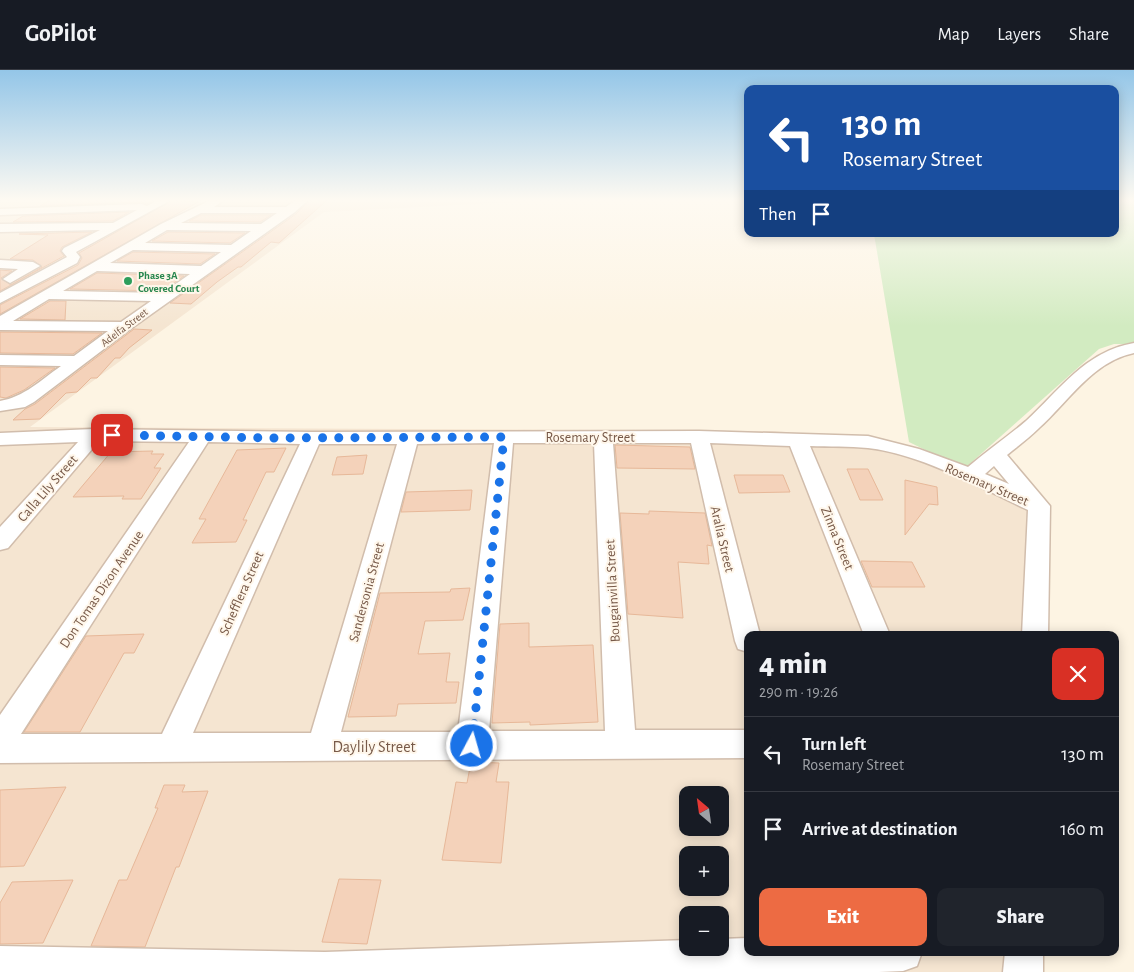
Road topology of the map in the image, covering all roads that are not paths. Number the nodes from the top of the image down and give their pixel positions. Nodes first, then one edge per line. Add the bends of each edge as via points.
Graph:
1 (84, 242) edge
2 (138, 242) edge
3 (245, 242) edge
4 (132, 246) junction
5 (235, 249) junction
6 (0, 264) edge
7 (94, 267) junction
8 (204, 270) junction
9 (0, 284) edge
10 (45, 295) junction
11 (166, 297) junction
12 (0, 299) edge
13 (0, 323) edge
14 (124, 327) junction
15 (1134, 348) edge
16 (0, 360) edge
17 (79, 361) junction
18 (0, 406) edge
19 (94, 435) junction
20 (202, 437) junction
21 (409, 437) junction
22 (504, 437) junction
23 (604, 437) junction
24 (699, 437) junction
25 (312, 438) junction
26 (0, 439) edge
27 (798, 441) junction
28 (995, 454) junction
29 (970, 476) junction
30 (1039, 506) junction
31 (0, 542) edge
32 (746, 631) edge
33 (875, 631) edge
34 (1035, 631) edge
35 (0, 741) edge
36 (744, 744) edge
37 (621, 745) junction
38 (472, 746) junction
39 (322, 747) junction
40 (171, 748) junction
41 (0, 749) edge
42 (787, 956) edge
43 (1024, 956) edge
44 (0, 965) edge
45 (1023, 972) edge

1 - 12 street via 68,251 74,256 72,260
2 - 4 street
3 - 5 street, Adelfa Street
4 - 5 street
4 - 7 street
5 - 8 street, Adelfa Street
6 - 9 street via 33,266
7 - 8 street
7 - 10 street
8 - 11 street, Adelfa Street
10 - 11 street
10 - 13 street
11 - 14 street, Adelfa Street
13 - 14 street
14 - 17 street, Adelfa Street
15 - 28 street via 1110,354
16 - 17 street
17 - 18 street, Adelfa Street via 19,403
19 - 20 street, Rosemary Street
19 - 26 street, Rosemary Street
19 - 31 street, Calla Lily Street
20 - 25 street, Rosemary Street
20 - 35 street, Don Tomas Dizon Avenue
21 - 22 street, Rosemary Street
21 - 25 street, Rosemary Street
21 - 39 street, Sandersonia Street
22 - 23 street, Rosemary Street
22 - 38 street
23 - 24 street, Rosemary Street
23 - 37 street, Bougainvilla Street
24 - 27 street, Rosemary Street
24 - 32 street, Aralia Street
25 - 40 street, Schefflera Street
27 - 29 street, Rosemary Street via 868,442 891,446
27 - 33 street, Zinna Street
28 - 29 street
28 - 30 street
29 - 30 street, Rosemary Street
30 - 34 street, Rosemary Street
36 - 37 street, Daylily Street
37 - 38 street, Daylily Street
38 - 39 street, Daylily Street
39 - 40 street, Daylily Street
40 - 41 street, Daylily Street
42 - 44 street via 325,972
43 - 45 street

